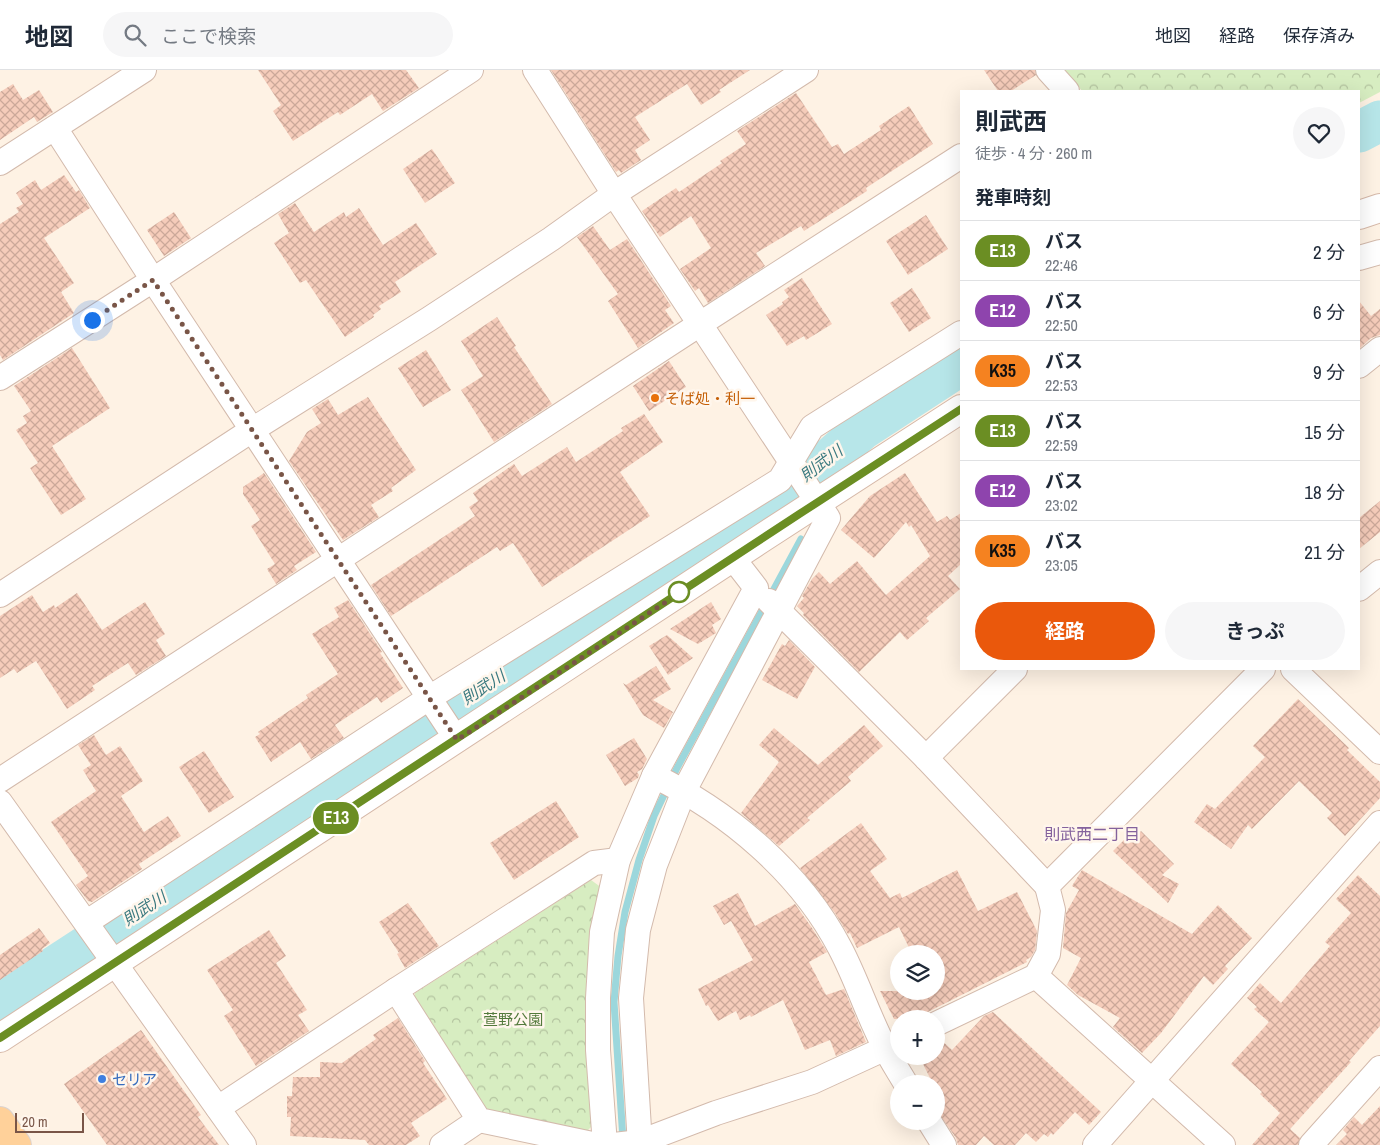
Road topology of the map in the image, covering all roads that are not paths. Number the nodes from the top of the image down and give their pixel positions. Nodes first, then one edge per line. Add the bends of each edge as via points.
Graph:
1 (144, 70) edge
2 (471, 70) edge
3 (535, 70) edge
4 (806, 70) edge
5 (1048, 70) edge
6 (1064, 90) edge
7 (55, 128) junction
8 (960, 157) edge
9 (0, 163) edge
10 (614, 194) junction
11 (1380, 208) edge
12 (1360, 215) edge
13 (1380, 252) edge
14 (1360, 258) edge
15 (153, 280) junction
16 (700, 324) junction
17 (960, 334) edge
18 (1380, 349) edge
19 (1360, 365) edge
20 (0, 378) edge
21 (960, 409) edge
22 (252, 430) junction
23 (804, 481) junction
24 (732, 557) junction
25 (338, 560) junction
26 (1380, 572) edge
27 (1360, 588) edge
28 (0, 596) edge
29 (767, 599) junction
30 (1014, 670) edge
31 (1262, 670) edge
32 (1294, 670) edge
33 (442, 717) junction
34 (1380, 752) edge
35 (926, 758) junction
36 (0, 780) edge
37 (669, 783) junction
38 (0, 802) edge
39 (1380, 822) edge
40 (618, 860) junction
41 (1047, 886) junction
42 (99, 941) junction
43 (1036, 976) junction
44 (396, 990) junction
45 (945, 1020) edge
46 (0, 1038) edge
47 (890, 1042) edge
48 (890, 1047) edge
49 (1380, 1068) edge
50 (1150, 1080) junction
51 (218, 1108) junction
52 (479, 1120) junction
53 (0, 1121) edge
54 (935, 1130) edge
55 (632, 1144) edge
56 (17, 1145) edge
57 (244, 1145) edge
58 (442, 1145) edge
59 (597, 1145) edge
60 (605, 1145) edge
61 (944, 1145) edge
62 (1095, 1145) edge
63 (1224, 1145) edge
64 (1311, 1145) edge

1 - 7 street
2 - 15 street
3 - 10 street
4 - 10 street
5 - 6 street
7 - 9 street
7 - 15 street
8 - 16 street
10 - 16 street
10 - 22 street via 551,240
11 - 12 street
13 - 14 street
15 - 20 street
15 - 22 street
16 - 23 street
16 - 25 street
17 - 23 street via 812,427
18 - 19 street
21 - 23 street
22 - 25 street
22 - 28 street
23 - 24 street
23 - 29 street via 828,518
23 - 33 street via 780,480
24 - 29 street
24 - 33 street
25 - 33 street
25 - 36 street
26 - 27 street
29 - 35 street
29 - 37 street
29 - 37 street
30 - 35 street
31 - 41 street
32 - 34 street
33 - 42 street
33 - 42 street
35 - 41 street
37 - 40 street
37 - 47 street via 727,820 797,886 821,915
37 - 55 street via 655,865 638,930 631,998
38 - 42 street
39 - 50 street
40 - 44 street via 594,863
40 - 60 street via 602,932 598,998
41 - 43 street via 1053,910 1048,954
42 - 46 street
42 - 51 street
43 - 45 street
43 - 50 street
44 - 51 street
44 - 52 street
48 - 55 street via 812,1082
49 - 64 street
50 - 62 street
50 - 63 street
51 - 57 street
52 - 58 street
52 - 59 street
53 - 56 main road
54 - 61 street

